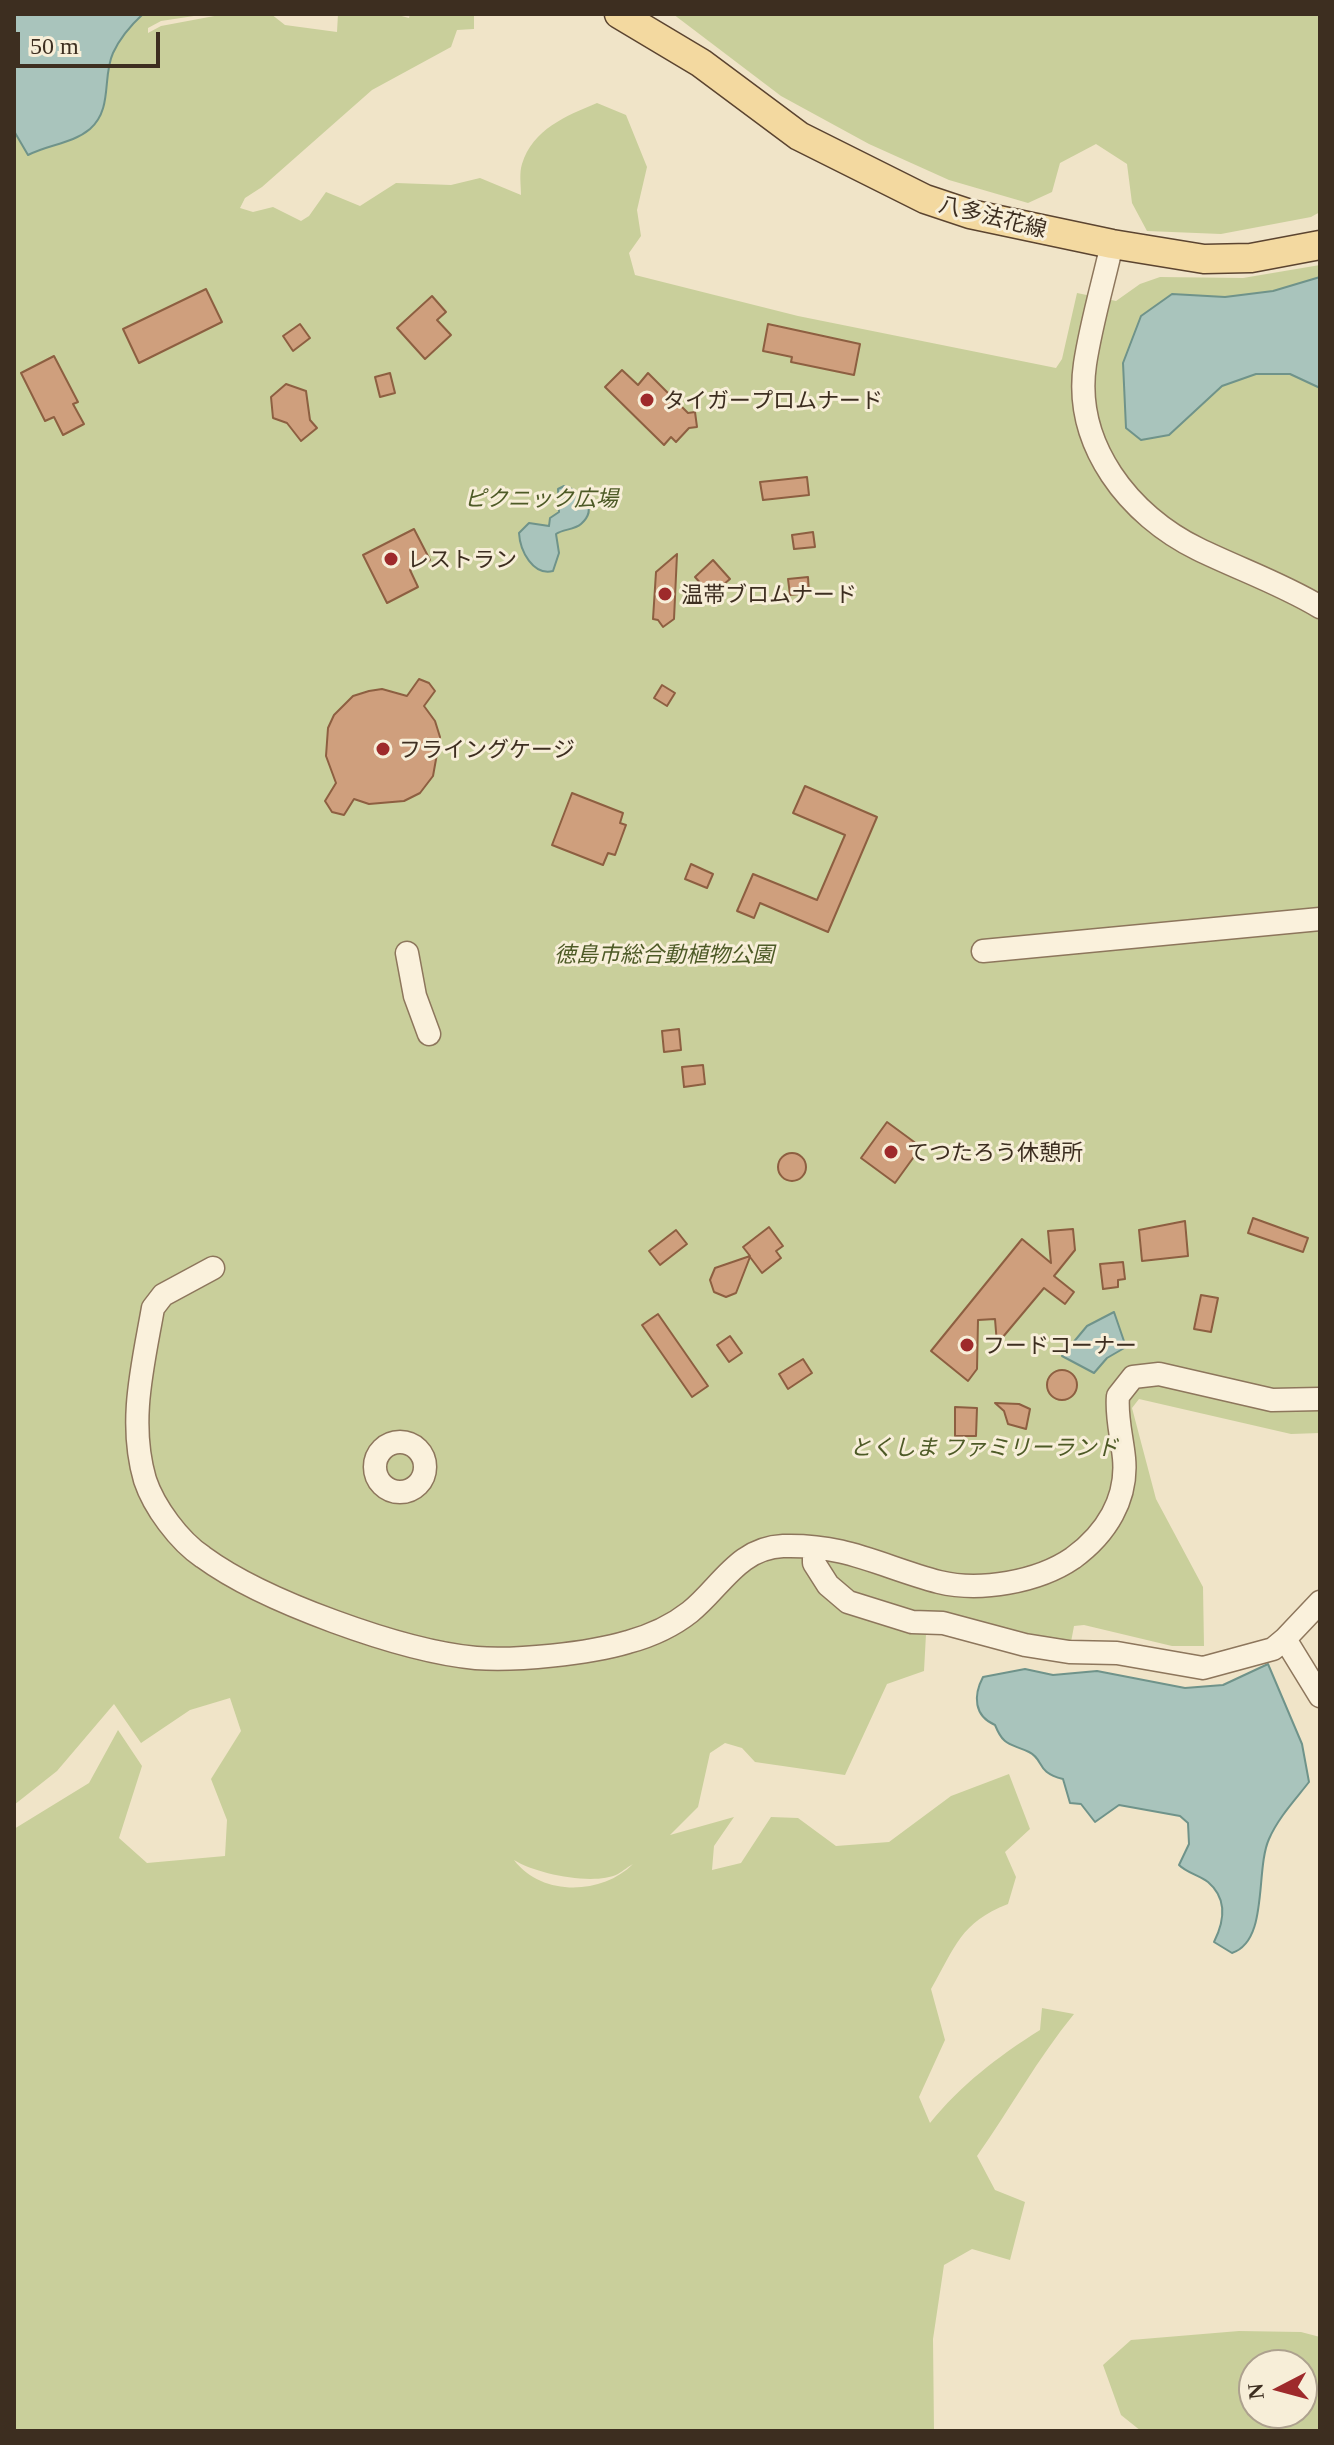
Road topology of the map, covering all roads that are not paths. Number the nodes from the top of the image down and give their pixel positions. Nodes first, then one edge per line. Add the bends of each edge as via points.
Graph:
1 (619, 14) edge
2 (1112, 244) junction
3 (1320, 245) edge
4 (1320, 607) edge
5 (1320, 919) edge
6 (983, 951) dead end
7 (407, 953) dead end
8 (429, 1034) dead end
9 (213, 1268) dead end
10 (1320, 1399) edge
11 (814, 1548) junction
12 (1320, 1602) edge
13 (1285, 1639) junction
14 (1320, 1696) edge

1 - 2 main road, 八多法花線 via 701,63 799,136 925,199 970,214
2 - 3 main road, 八多法花線 via 1204,259 1251,258
2 - 4 street via 1085,366 1085,399 1104,460 1132,505 1159,527
5 - 6 street
7 - 8 street
9 - 11 street via 163,1295 153,1308 137,1403 138,1443 146,1483 174,1530 199,1555 235,1578 371,1632 450,1654 506,1659 623,1644 650,1635 691,1611 729,1570 757,1551
10 - 11 street via 1272,1400 1159,1374 1133,1377 1118,1396 1116,1411 1124,1466 1121,1498 1110,1520 1077,1555 1037,1575 991,1584 941,1583 872,1558
11 - 13 street via 814,1563 848,1602 912,1622 943,1623 1025,1645 1203,1668 1273,1649
12 - 13 street
13 - 14 street

